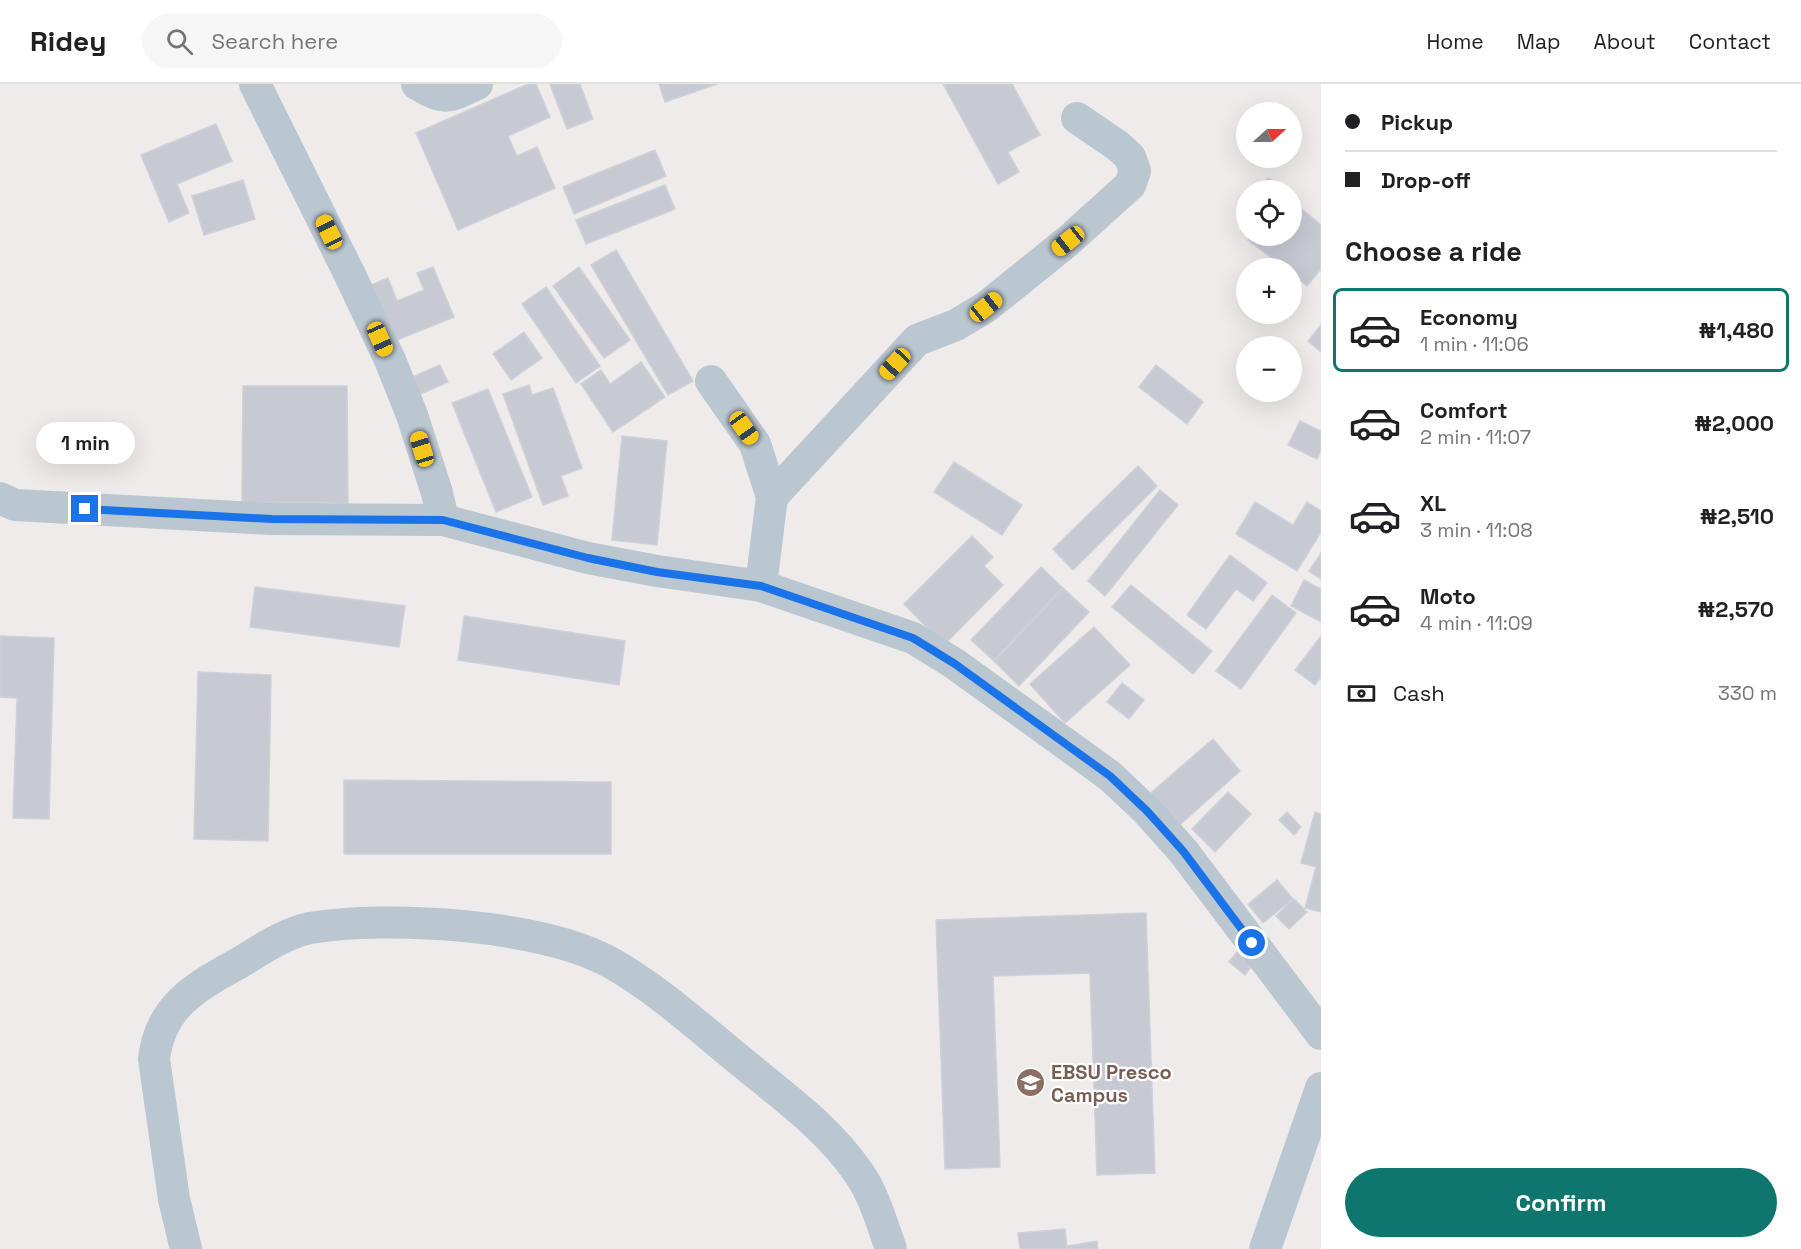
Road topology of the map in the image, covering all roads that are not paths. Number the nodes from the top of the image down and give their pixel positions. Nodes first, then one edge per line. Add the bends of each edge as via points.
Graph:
1 (255, 84) edge
2 (417, 84) edge
3 (477, 84) edge
4 (1077, 118) dead end
5 (711, 381) dead end
6 (772, 497) junction
7 (0, 498) edge
8 (443, 520) junction
9 (761, 586) junction
10 (1321, 1034) edge
11 (1321, 1088) edge
12 (186, 1249) edge
13 (891, 1249) edge
14 (1265, 1249) edge

1 - 8 street via 390,360 412,415
2 - 3 street via 438,97 450,97
4 - 6 street via 1130,157 1135,171 1130,185 986,307 956,325 917,340
5 - 6 street via 755,444
6 - 9 street
7 - 8 street via 15,505 272,519
8 - 9 street via 588,558
9 - 10 street via 913,638 1110,776 1183,851
11 - 14 street
12 - 13 street via 174,1199 154,1059 164,1020 196,988 308,928 406,924 508,931 564,942 612,963 661,996 829,1134 860,1173

